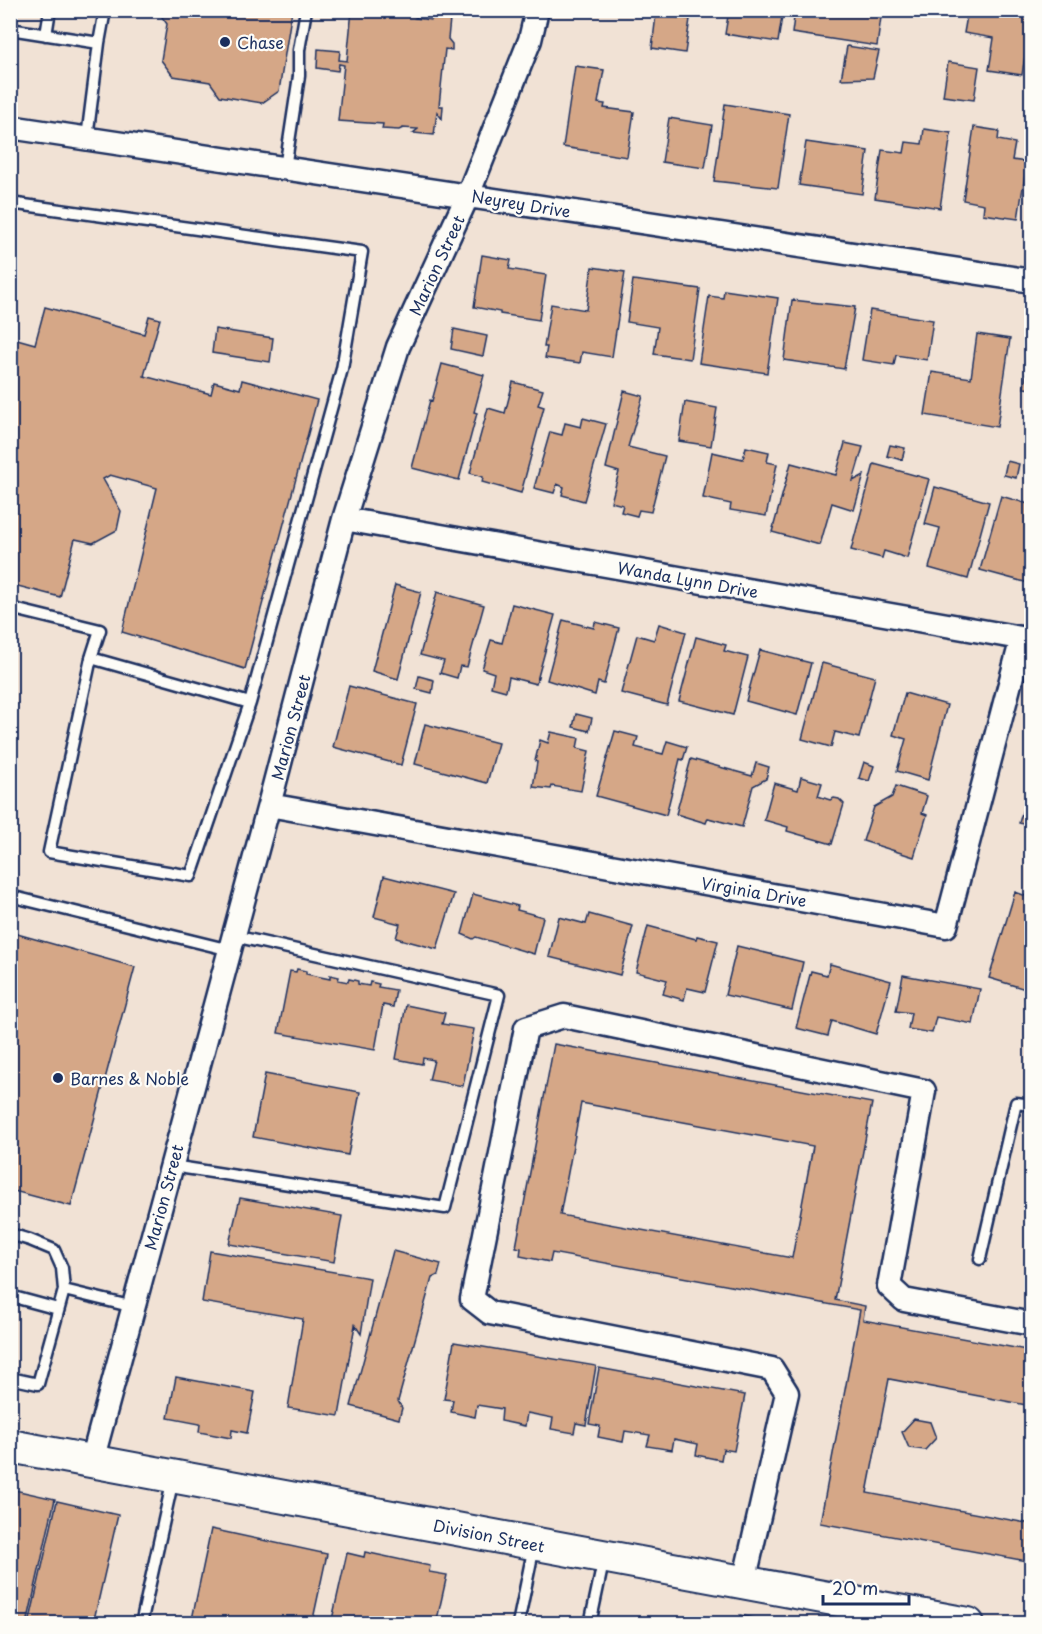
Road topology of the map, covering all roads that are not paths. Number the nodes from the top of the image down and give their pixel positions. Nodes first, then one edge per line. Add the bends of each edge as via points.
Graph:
1 (50, 10) edge
2 (105, 10) edge
3 (306, 10) edge
4 (537, 10) edge
5 (10, 29) edge
6 (46, 35) junction
7 (99, 43) junction
8 (10, 127) edge
9 (87, 138) junction
10 (285, 168) junction
11 (468, 195) junction
12 (10, 203) edge
13 (1032, 280) edge
14 (344, 519) junction
15 (10, 608) edge
16 (1027, 639) edge
17 (91, 658) junction
18 (250, 703) junction
19 (269, 805) junction
20 (10, 896) edge
21 (232, 943) junction
22 (1032, 1105) edge
23 (172, 1166) junction
24 (10, 1234) edge
25 (980, 1259) dead end
26 (64, 1290) junction
27 (10, 1296) edge
28 (134, 1307) junction
29 (58, 1309) junction
30 (1032, 1324) edge
31 (10, 1378) edge
32 (10, 1446) edge
33 (92, 1461) junction
34 (173, 1476) junction
35 (535, 1543) junction
36 (604, 1557) junction
37 (744, 1582) junction
38 (141, 1623) edge
39 (518, 1623) edge
40 (590, 1623) edge
41 (968, 1623) edge

1 - 6 lane
2 - 7 lane
3 - 10 lane
4 - 11 street, Marion Street via 530,40
5 - 6 lane
6 - 7 lane
7 - 9 lane
8 - 9 street, Neyrey Drive
9 - 10 street, Neyrey Drive
10 - 11 street, Neyrey Drive
11 - 13 street, Neyrey Drive
11 - 14 street, Marion Street via 398,347
12 - 18 lane via 362,252 342,369
14 - 16 street, Wanda Lynn Drive
14 - 19 street, Marion Street
15 - 17 lane via 100,630
16 - 19 street, Virginia Drive via 946,926
17 - 18 lane
17 - 18 lane via 49,852 191,876
19 - 21 street, Marion Street
20 - 21 lane
21 - 23 street, Marion Street
21 - 23 lane via 499,995 445,1208
22 - 25 lane via 1016,1103
23 - 28 street, Marion Street
24 - 26 lane via 54,1250 62,1268
26 - 28 lane
26 - 29 lane
27 - 29 lane
28 - 33 street, Marion Street
29 - 31 lane via 38,1384
30 - 37 street via 903,1300 889,1286 924,1091 564,1016 526,1028 472,1299 490,1313 772,1369 787,1394
32 - 33 street, Division Street
33 - 34 street, Division Street
34 - 35 street, Division Street
34 - 38 lane
35 - 36 street, Division Street
35 - 39 lane
36 - 37 street, Division Street
36 - 40 lane
37 - 41 street, Division Street

